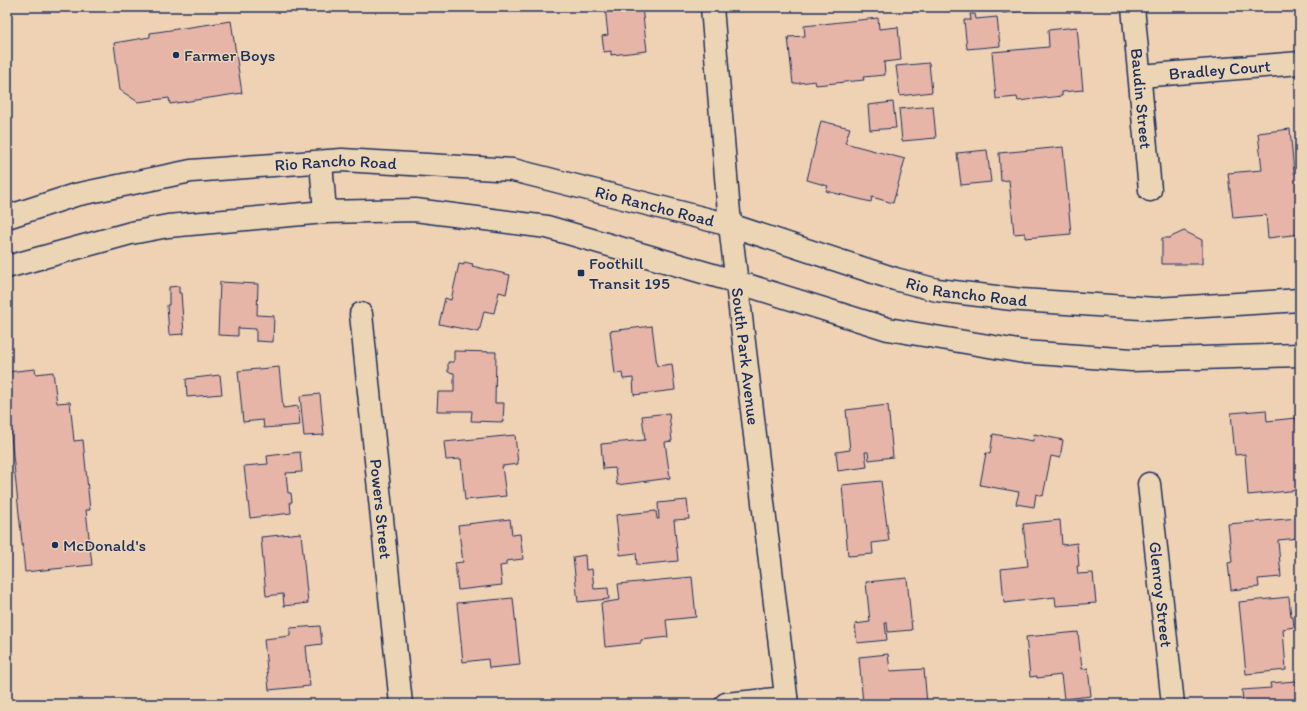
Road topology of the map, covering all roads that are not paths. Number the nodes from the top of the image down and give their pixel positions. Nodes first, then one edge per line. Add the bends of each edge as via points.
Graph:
1 (712, 7) edge
2 (1133, 7) edge
3 (1300, 63) edge
4 (1140, 76) junction
5 (321, 162) junction
6 (1150, 190) dead end
7 (325, 212) junction
8 (7, 217) edge
9 (730, 225) junction
10 (7, 268) edge
11 (737, 282) junction
12 (1300, 300) edge
13 (361, 314) dead end
14 (1300, 355) edge
15 (1149, 484) dead end
16 (786, 701) edge
17 (401, 704) edge
18 (726, 704) edge
19 (1173, 704) edge

1 - 9 main road, South Park Avenue
2 - 4 main road, Baudin Street
3 - 4 main road, Bradley Court
4 - 6 main road, Baudin Street
5 - 7 main road
5 - 8 main road, Rio Rancho Road via 191,171 75,195
5 - 9 main road, Rio Rancho Road via 342,160 513,170
7 - 10 main road via 168,226 131,233
7 - 11 main road via 415,210 548,227
9 - 11 main road, South Park Avenue
9 - 12 main road, Rio Rancho Road via 895,279 937,290 1021,300 1156,309
11 - 14 main road via 888,329 1024,352 1132,360
11 - 16 main road, South Park Avenue
13 - 17 main road, Powers Street
15 - 19 main road, Glenroy Street
16 - 18 main road

